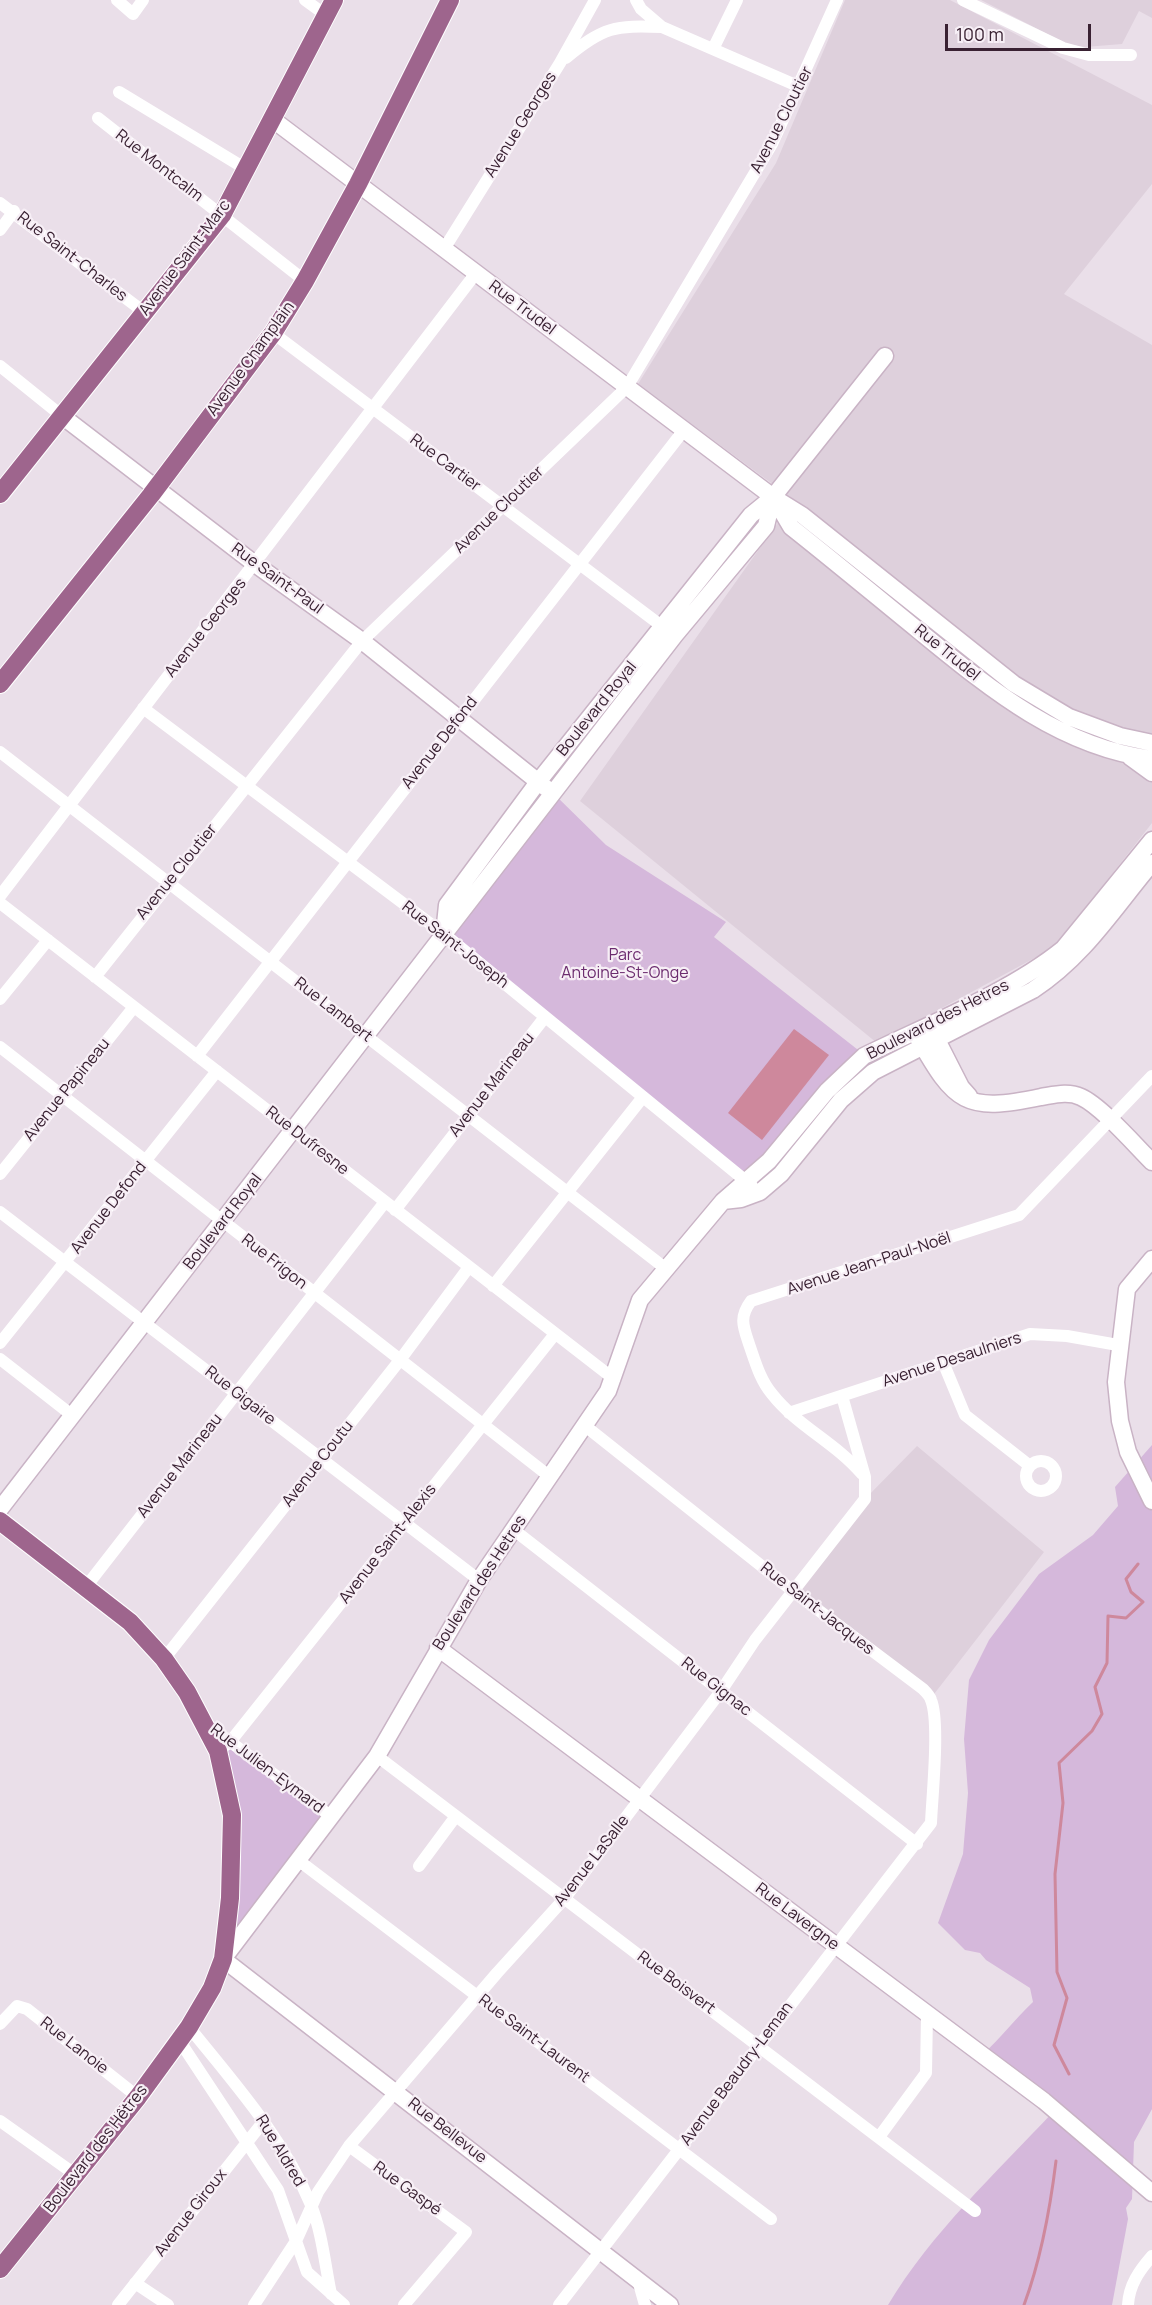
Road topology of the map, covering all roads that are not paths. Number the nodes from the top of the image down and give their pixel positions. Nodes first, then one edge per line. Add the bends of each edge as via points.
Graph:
1 (117, 0) edge
2 (143, 0) edge
3 (305, 0) edge
4 (450, 0) edge
5 (595, 0) edge
6 (636, 0) edge
7 (737, 0) edge
8 (837, 0) edge
9 (963, 0) edge
10 (330, 8) edge
11 (662, 27) junction
12 (713, 49) junction
13 (1131, 55) dead end
14 (560, 63) junction
15 (800, 87) junction
16 (119, 92) dead end
17 (98, 118) dead end
18 (272, 119) junction
19 (246, 169) junction
20 (358, 184) junction
21 (0, 202) edge
22 (14, 211) junction
23 (222, 215) junction
24 (0, 230) edge
25 (444, 249) junction
26 (476, 273) junction
27 (305, 281) junction
28 (144, 312) junction
29 (273, 333) junction
30 (885, 356) dead end
31 (0, 366) edge
32 (627, 387) junction
33 (373, 409) junction
34 (62, 416) junction
35 (684, 430) junction
36 (156, 488) junction
37 (0, 494) edge
38 (772, 497) junction
39 (502, 506) junction
40 (255, 564) junction
41 (580, 564) junction
42 (669, 631) junction
43 (362, 641) junction
44 (0, 684) edge
45 (143, 708) junction
46 (459, 718) junction
47 (1152, 743) edge
48 (0, 752) edge
49 (1127, 755) junction
50 (1152, 759) edge
51 (1152, 773) edge
52 (538, 782) junction
53 (246, 786) junction
54 (554, 794) junction
55 (69, 806) junction
56 (1152, 840) edge
57 (348, 862) junction
58 (1152, 863) edge
59 (168, 882) junction
60 (0, 896) edge
61 (0, 903) edge
62 (444, 934) junction
63 (48, 940) junction
64 (270, 962) junction
65 (95, 977) junction
66 (0, 999) edge
67 (134, 1007) junction
68 (545, 1017) junction
69 (926, 1035) junction
70 (366, 1036) junction
71 (0, 1047) edge
72 (197, 1056) junction
73 (217, 1071) junction
74 (1152, 1076) edge
75 (61, 1095) junction
76 (643, 1097) junction
77 (469, 1115) junction
78 (1109, 1120) junction
79 (294, 1131) junction
80 (146, 1161) junction
81 (1152, 1162) edge
82 (0, 1174) edge
83 (754, 1187) junction
84 (567, 1192) junction
85 (390, 1206) junction
86 (0, 1212) edge
87 (223, 1222) junction
88 (1152, 1259) edge
89 (66, 1263) junction
90 (469, 1267) junction
91 (665, 1268) junction
92 (493, 1286) junction
93 (314, 1293) junction
94 (145, 1324) junction
95 (555, 1334) junction
96 (0, 1343) edge
97 (1119, 1345) junction
98 (0, 1359) edge
99 (400, 1360) junction
100 (943, 1362) junction
101 (614, 1379) junction
102 (236, 1394) junction
103 (842, 1396) junction
104 (789, 1413) junction
105 (73, 1416) junction
106 (483, 1424) junction
107 (584, 1425) junction
108 (321, 1459) junction
109 (1030, 1466) dead end
110 (549, 1476) junction
111 (865, 1477) junction
112 (1152, 1501) edge
113 (0, 1509) edge
114 (0, 1521) edge
115 (405, 1523) junction
116 (514, 1530) junction
117 (480, 1580) junction
118 (85, 1588) junction
119 (793, 1591) junction
120 (438, 1648) junction
121 (164, 1659) junction
122 (722, 1691) junction
123 (224, 1747) junction
124 (377, 1756) junction
125 (640, 1799) junction
126 (456, 1816) junction
127 (332, 1817) junction
128 (917, 1844) junction
129 (298, 1860) junction
130 (419, 1866) dead end
131 (565, 1898) junction
132 (835, 1946) junction
133 (223, 1959) junction
134 (478, 1996) junction
135 (927, 2013) junction
136 (0, 2024) edge
137 (184, 2033) junction
138 (758, 2046) junction
139 (396, 2091) junction
140 (138, 2097) junction
141 (0, 2121) edge
142 (264, 2121) junction
143 (879, 2137) junction
144 (248, 2142) junction
145 (349, 2146) junction
146 (679, 2150) junction
147 (76, 2175) junction
148 (1152, 2193) edge
149 (311, 2206) junction
150 (975, 2211) dead end
151 (771, 2219) dead end
152 (296, 2241) junction
153 (600, 2251) junction
154 (1152, 2256) edge
155 (0, 2269) edge
156 (638, 2280) junction
157 (135, 2283) junction
158 (330, 2294) junction
159 (118, 2305) edge
160 (168, 2305) edge
161 (254, 2305) edge
162 (344, 2305) edge
163 (404, 2305) edge
164 (559, 2305) edge
165 (645, 2305) edge
166 (670, 2305) edge
167 (1128, 2305) edge

1 - 2 street via 133,14
3 - 10 street
4 - 20 main road, Avenue Champlain
5 - 14 street, Avenue Georges
6 - 11 street
7 - 12 street
8 - 15 street, Avenue Cloutier
9 - 13 street via 1063,48 1089,54
10 - 18 main road, Avenue Saint-Marc
11 - 12 street
11 - 14 street via 607,29
12 - 15 street
14 - 25 street, Avenue Georges
15 - 32 street, Avenue Cloutier via 724,228
16 - 19 street
17 - 23 street, Rue Montcalm
18 - 19 main road, Avenue Saint-Marc
18 - 20 street, Rue Trudel
19 - 23 main road, Avenue Saint-Marc
20 - 25 street, Rue Trudel
20 - 27 main road, Avenue Champlain
21 - 22 street, Rue Saint-Charles
22 - 24 street
22 - 28 street, Rue Saint-Charles
23 - 27 street, Rue Montcalm
23 - 28 main road, Avenue Saint-Marc
25 - 26 street, Rue Trudel
26 - 32 street, Rue Trudel
26 - 33 street, Avenue Georges
27 - 29 main road, Avenue Champlain
28 - 34 main road, Avenue Saint-Marc
29 - 33 street, Rue Cartier
29 - 36 main road, Avenue Champlain
30 - 38 street, Boulevard Royal
31 - 34 street, Rue Saint-Paul
32 - 35 street, Rue Trudel
32 - 39 street, Avenue Cloutier
33 - 39 street, Rue Cartier
33 - 40 street, Avenue Georges
34 - 36 street, Rue Saint-Paul
34 - 37 main road, Avenue Saint-Marc
35 - 38 street, Rue Trudel
35 - 41 street, Avenue Defond
36 - 40 street, Rue Saint-Paul
36 - 44 main road, Avenue Champlain
38 - 42 street, Boulevard Royal via 766,526
38 - 47 street, Rue Trudel via 802,515 1014,684 1069,717
38 - 49 street, Rue Trudel via 791,527 1004,699 1061,733
39 - 41 street, Rue Cartier
39 - 43 street, Avenue Cloutier
40 - 43 street, Rue Saint-Paul
40 - 45 street, Avenue Georges
41 - 42 street, Rue Cartier
41 - 46 street, Avenue Defond
42 - 52 street, Boulevard Royal
42 - 54 street, Boulevard Royal
43 - 46 street, Rue Saint-Paul
43 - 53 street, Avenue Cloutier
45 - 53 street, Rue Saint-Joseph
45 - 55 street, Avenue Georges
46 - 52 street, Rue Saint-Paul
46 - 57 street, Avenue Defond
48 - 55 street, Rue Lambert
49 - 50 street, Rue Trudel
49 - 51 street
52 - 54 street, Rue Saint-Paul
52 - 62 street, Boulevard Royal via 447,905
53 - 57 street, Rue Saint-Joseph
53 - 59 street, Avenue Cloutier
54 - 62 street, Boulevard Royal
55 - 59 street, Rue Lambert
55 - 60 street, Avenue Georges
56 - 69 street, Boulevard des Hetres via 1055,955
57 - 62 street, Rue Saint-Joseph
57 - 64 street, Avenue Defond
58 - 69 street, Boulevard des Hetres via 1074,959 1055,976 1033,990
59 - 64 street, Rue Lambert
59 - 65 street, Avenue Cloutier
61 - 63 street, Rue Dufresne
62 - 68 street, Rue Saint-Joseph
62 - 70 street, Boulevard Royal
63 - 65 street, Rue Dufresne
63 - 66 street
64 - 70 street, Rue Lambert
64 - 72 street, Avenue Defond
65 - 67 street, Rue Dufresne
67 - 72 street, Rue Dufresne
67 - 75 street, Avenue Papineau
68 - 76 street, Rue Saint-Joseph
68 - 77 street, Avenue Marineau
69 - 78 street via 943,1081 973,1102 995,1105 1066,1093 1081,1097
69 - 83 street, Boulevard des Hetres via 841,1100 781,1174
70 - 77 street, Rue Lambert
70 - 79 street, Boulevard Royal
71 - 75 street, Rue Frigon
72 - 73 street, Rue Dufresne
73 - 79 street, Rue Dufresne
73 - 80 street, Avenue Defond
74 - 78 street, Avenue Jean-Paul-Noël
75 - 80 street, Rue Frigon
75 - 82 street, Avenue Papineau
76 - 83 street, Rue Saint-Joseph
76 - 84 street
77 - 84 street, Rue Lambert
77 - 85 street, Avenue Marineau
78 - 81 street
78 - 104 street, Avenue Jean-Paul-Noël via 1019,1215 751,1301 741,1320 758,1372
79 - 85 street, Rue Dufresne
79 - 87 street, Boulevard Royal
80 - 87 street, Rue Frigon
80 - 89 street, Avenue Defond
83 - 91 street, Boulevard des Hetres via 723,1201
84 - 91 street, Rue Lambert
84 - 92 street
85 - 90 street, Rue Dufresne
85 - 93 street, Avenue Marineau
86 - 89 street, Rue Gigaire
87 - 93 street, Rue Frigon
87 - 94 street, Boulevard Royal
88 - 97 street via 1127,1289
89 - 94 street, Rue Gigaire
89 - 96 street, Avenue Defond
90 - 92 street, Rue Dufresne
90 - 99 street, Avenue Coutu
91 - 101 street, Boulevard des Hetres via 640,1300
92 - 95 street, Rue Dufresne
93 - 99 street, Rue Frigon
93 - 102 street, Avenue Marineau
94 - 102 street, Rue Gigaire
94 - 105 street, Boulevard Royal
95 - 101 street, Rue Dufresne
95 - 106 street, Avenue Saint-Alexis
97 - 100 street, Avenue Desaulniers via 1029,1334
97 - 112 street via 1116,1382 1120,1421 1134,1469
98 - 105 street
99 - 106 street, Rue Frigon
99 - 108 street, Avenue Coutu
100 - 103 street, Avenue Desaulniers
100 - 109 street via 965,1415
101 - 107 street, Boulevard des Hetres
102 - 108 street, Rue Gigaire
102 - 118 street, Avenue Marineau
103 - 104 street, Avenue Desaulniers
103 - 111 street, Avenue LaSalle
104 - 111 street, Avenue Jean-Paul-Noël via 850,1459
105 - 113 street, Boulevard Royal
106 - 110 street, Rue Frigon
106 - 115 street, Avenue Saint-Alexis
107 - 110 street, Boulevard des Hetres
107 - 119 street, Rue Saint-Jacques
108 - 115 street, Rue Gigaire
108 - 121 street, Avenue Coutu
110 - 116 street, Boulevard des Hetres
111 - 119 street, Avenue LaSalle via 865,1499
114 - 118 main road, Boulevard des Hêtres
115 - 117 street, Rue Gigaire
115 - 123 street, Avenue Saint-Alexis
116 - 117 street, Boulevard des Hetres
116 - 122 street, Rue Gignac
117 - 120 street, Boulevard des Hetres
118 - 121 main road, Boulevard des Hêtres via 130,1622
119 - 122 street, Avenue LaSalle
119 - 128 street, Rue Saint-Jacques via 931,1698 931,1823
120 - 124 street, Boulevard des Hetres
120 - 125 street, Rue Lavergne
121 - 123 main road, Boulevard des Hêtres via 203,1722
122 - 125 street, Avenue LaSalle
122 - 128 street, Rue Gignac
123 - 127 street, Rue Julien-Eymard
123 - 133 main road, Boulevard des Hêtres via 232,1815 231,1898
124 - 126 street, Rue Boisvert
124 - 127 street, Boulevard des Hetres
125 - 131 street, Avenue LaSalle
125 - 132 street, Rue Lavergne
126 - 130 street
126 - 131 street, Rue Boisvert
127 - 129 street, Boulevard des Hetres
128 - 132 street, Avenue Beaudry-Leman
129 - 133 street, Boulevard des Hetres
129 - 134 street, Rue Saint-Laurent
131 - 134 street, Avenue LaSalle
131 - 138 street, Rue Boisvert
132 - 135 street, Rue Lavergne
132 - 138 street, Avenue Beaudry-Leman
133 - 137 main road, Boulevard des Hêtres via 212,1988
133 - 139 street, Rue Bellevue
134 - 139 street, Avenue LaSalle
134 - 146 street, Rue Saint-Laurent
135 - 143 street via 926,2073
135 - 148 street, Rue Lavergne via 1044,2101
136 - 140 street, Rue Lanoie via 17,2006 27,2009
137 - 140 main road, Boulevard des Hêtres
137 - 142 street, Rue Aldred
137 - 144 street, Rue Aldred
138 - 143 street, Rue Boisvert
138 - 146 street, Avenue Beaudry-Leman
139 - 145 street, Avenue LaSalle
139 - 153 street, Rue Bellevue
140 - 147 main road, Boulevard des Hêtres
141 - 147 street
142 - 144 street, Avenue Giroux
142 - 149 street, Rue Aldred
143 - 150 street, Rue Boisvert
144 - 152 street, Rue Aldred via 278,2190
144 - 157 street, Avenue Giroux
145 - 149 street, Avenue LaSalle
145 - 163 street, Rue Gaspé via 466,2232
146 - 151 street, Rue Saint-Laurent
146 - 153 street, Avenue Beaudry-Leman
147 - 155 main road, Boulevard des Hêtres
149 - 152 street, Avenue LaSalle
149 - 158 street, Rue Aldred
152 - 158 street, Rue Aldred via 306,2272
152 - 161 street, Avenue LaSalle
153 - 156 street, Rue Bellevue
153 - 164 street, Avenue Beaudry-Leman
154 - 167 street via 1138,2271
156 - 165 street
156 - 166 street, Rue Bellevue
157 - 159 street, Avenue Giroux
157 - 160 street
158 - 162 street, Rue Aldred

